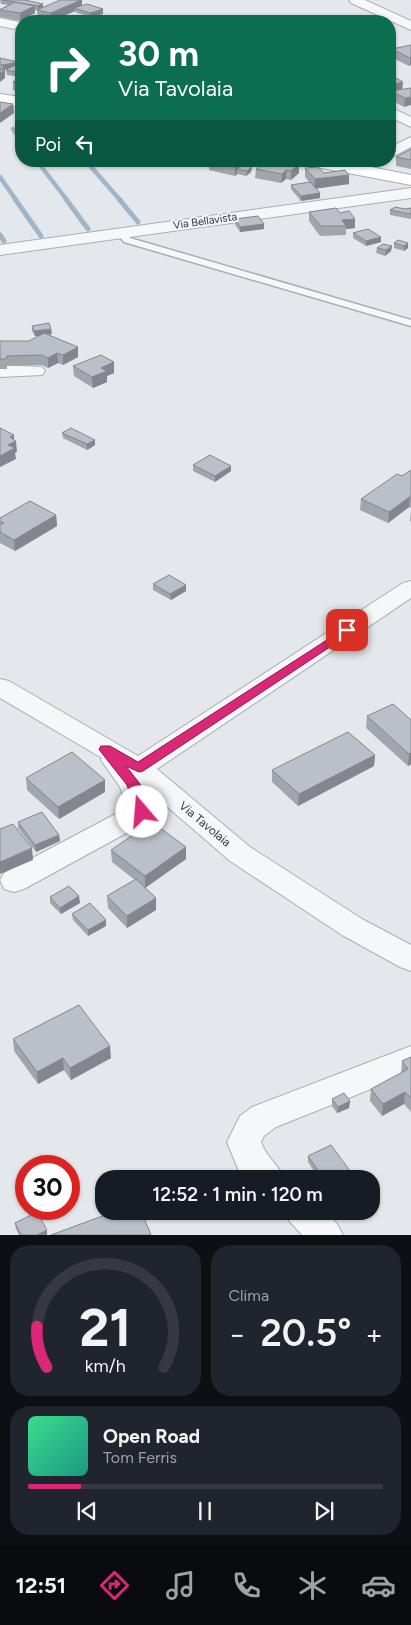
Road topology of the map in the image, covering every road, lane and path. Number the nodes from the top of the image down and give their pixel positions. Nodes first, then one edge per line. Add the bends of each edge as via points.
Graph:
1 (355, 0) edge
2 (387, 15) edge
3 (396, 19) edge
4 (0, 22) edge
5 (14, 25) dead end
6 (411, 26) edge
7 (0, 99) edge
8 (15, 101) edge
9 (396, 114) edge
10 (411, 123) edge
11 (411, 141) edge
12 (396, 150) edge
13 (339, 167) edge
14 (365, 167) edge
15 (358, 171) junction
16 (411, 180) edge
17 (411, 193) edge
18 (120, 233) junction
19 (0, 250) edge
20 (411, 323) edge
21 (0, 371) edge
22 (35, 371) dead end
23 (411, 588) edge
24 (0, 687) edge
25 (105, 749) junction
26 (139, 768) junction
27 (14, 881) dead end
28 (411, 959) edge
29 (411, 1059) edge
30 (260, 1170) edge
31 (302, 1220) edge
32 (311, 1220) edge
33 (301, 1235) edge
34 (325, 1235) edge

1 - 2 street
3 - 6 street
4 - 5 street
7 - 8 main road
9 - 10 street
11 - 12 street
13 - 15 main road
14 - 15 street
15 - 16 main road
17 - 18 street, Via Bellavista
18 - 19 street, Via Bellavista
18 - 20 lane via 128,240
21 - 22 street
23 - 26 street
24 - 25 street, Via Tavolaia
25 - 26 street, Via Tavolaia
25 - 27 street via 133,784 142,812
26 - 28 street, Via Tavolaia via 240,854 352,928
29 - 30 street via 264,1117 252,1126 244,1142 250,1159
31 - 33 street
32 - 34 street

